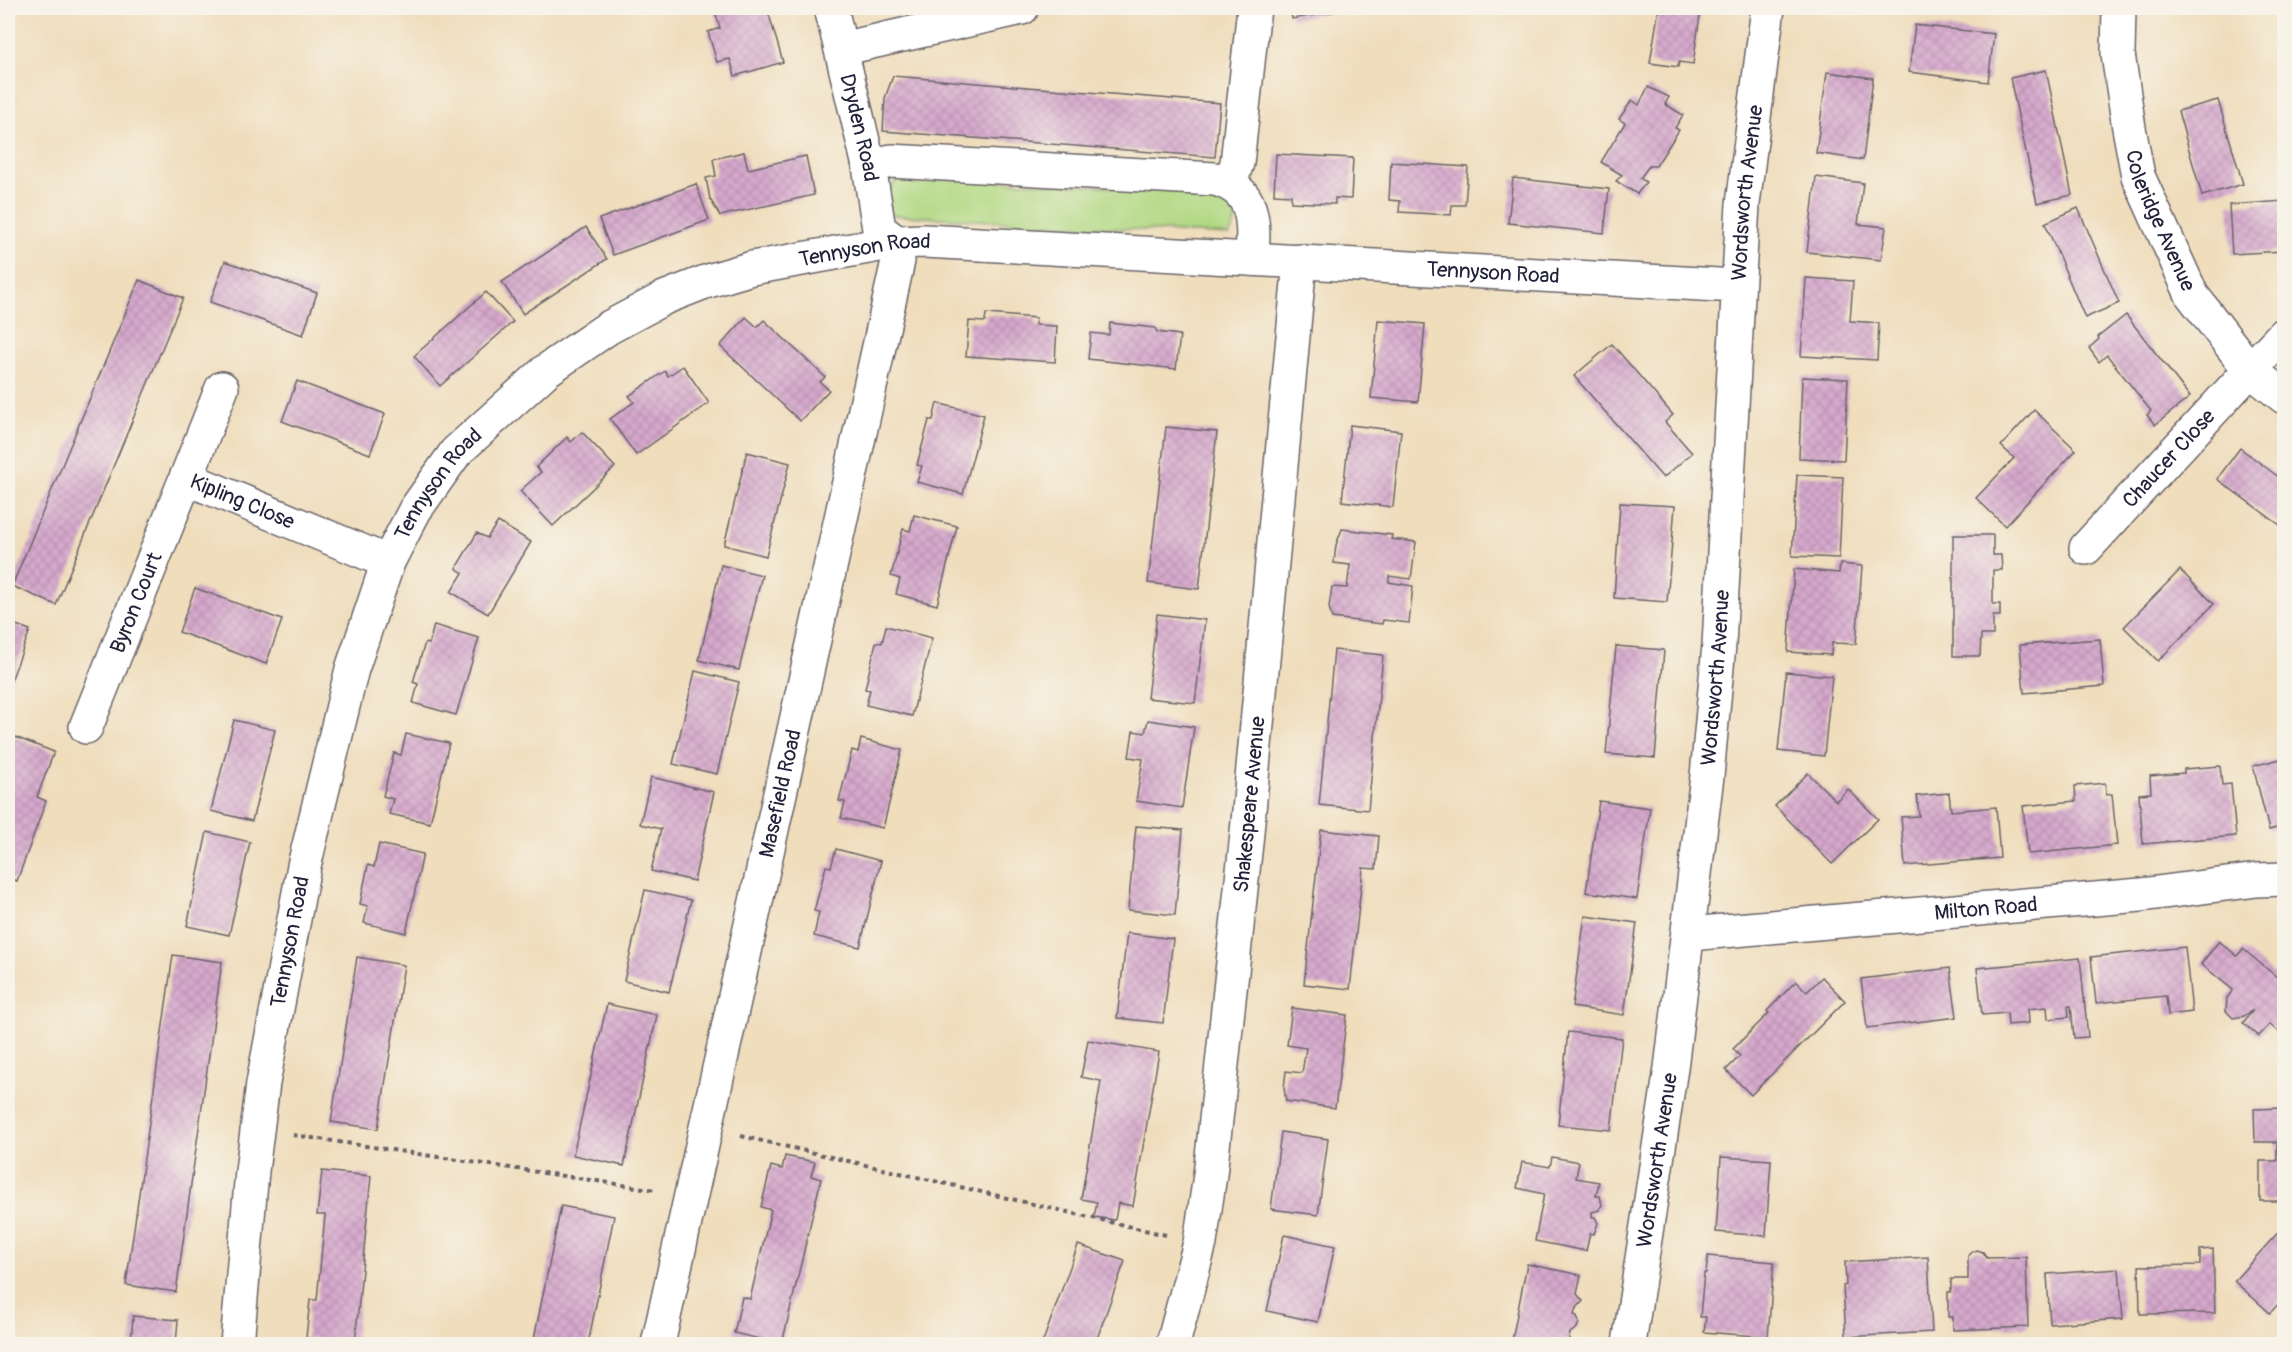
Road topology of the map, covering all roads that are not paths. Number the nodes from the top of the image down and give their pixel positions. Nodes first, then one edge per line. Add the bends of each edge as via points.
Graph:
1 (831, 8) edge
2 (1022, 8) edge
3 (1254, 8) edge
4 (1767, 8) edge
5 (2119, 8) edge
6 (841, 49) junction
7 (869, 166) junction
8 (1230, 183) junction
9 (896, 242) junction
10 (1252, 259) junction
11 (1300, 261) junction
12 (1737, 286) junction
13 (2284, 334) edge
14 (2250, 370) junction
15 (222, 388) dead end
16 (2284, 397) edge
17 (186, 478) junction
18 (2086, 548) dead end
19 (388, 562) junction
20 (86, 728) dead end
21 (2284, 879) edge
22 (1689, 934) junction
23 (1182, 1342) edge
24 (237, 1344) edge
25 (658, 1344) edge
26 (1629, 1344) edge

1 - 6 street, Dryden Road
2 - 6 street
3 - 8 street via 1237,163
4 - 12 street, Wordsworth Avenue
5 - 14 street, Coleridge Avenue via 2118,54 2138,176 2192,295
6 - 7 street, Dryden Road
7 - 8 street via 891,161 1215,179
7 - 9 street, Dryden Road via 879,229
8 - 10 street via 1242,193 1250,209
9 - 10 street, Tennyson Road
9 - 19 street, Tennyson Road via 752,268 714,279 664,298 608,328 547,370 456,452 416,510
9 - 25 street, Masefield Road via 898,261
10 - 11 street, Tennyson Road
11 - 12 street, Tennyson Road
11 - 23 street, Shakespeare Avenue via 1246,843 1211,1163
12 - 22 street, Wordsworth Avenue via 1719,645
13 - 14 street, Chaucer Close
14 - 16 street, Coleridge Avenue
14 - 18 street, Chaucer Close
15 - 17 street, Kipling Close
17 - 19 street, Kipling Close
17 - 20 street, Byron Court
19 - 24 street, Tennyson Road via 352,669 304,866 263,1083
21 - 22 street, Milton Road
22 - 26 street, Wordsworth Avenue

